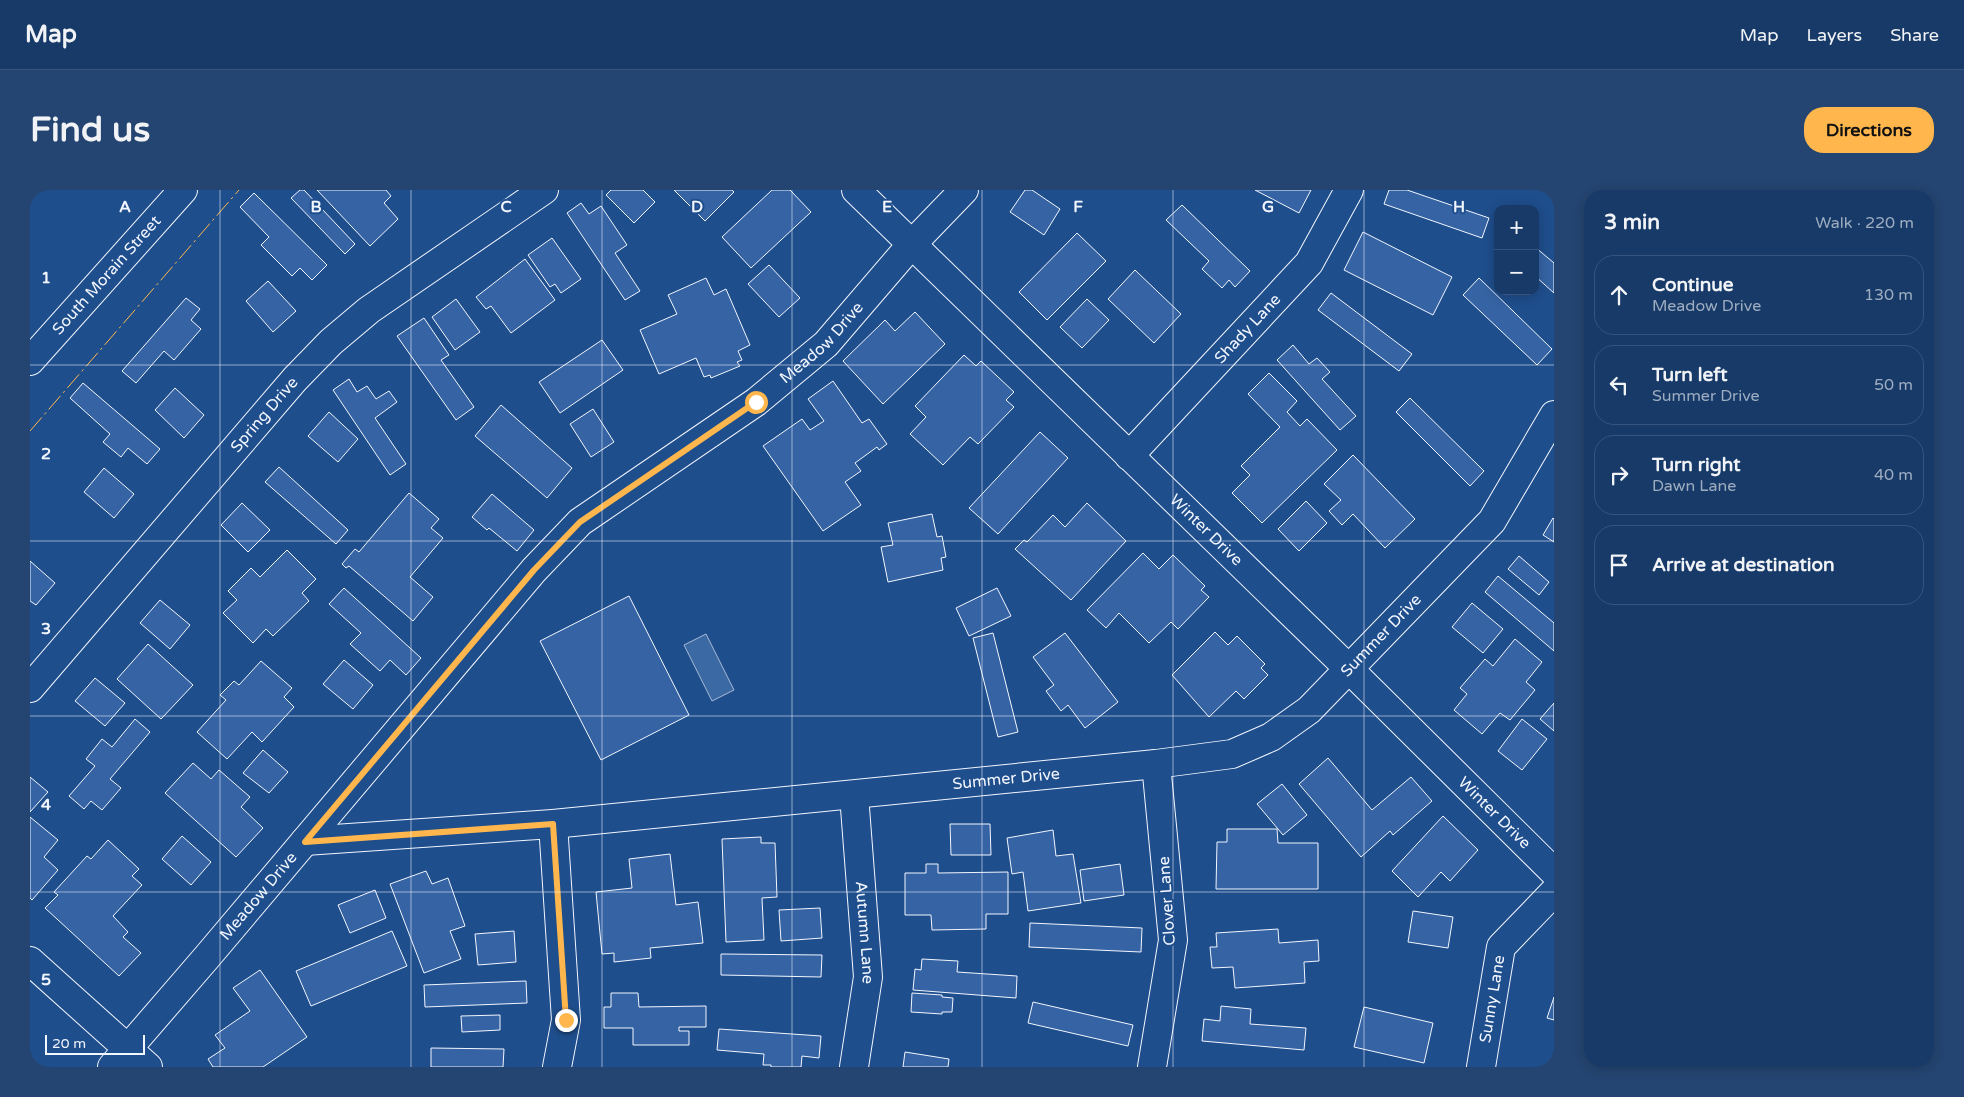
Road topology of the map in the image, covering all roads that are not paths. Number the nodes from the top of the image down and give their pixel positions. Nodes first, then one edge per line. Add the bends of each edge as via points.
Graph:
1 (183, 190) edge
2 (544, 190) edge
3 (856, 190) edge
4 (964, 190) edge
5 (1349, 190) edge
6 (911, 244) junction
7 (30, 361) edge
8 (1554, 414) edge
9 (1129, 456) junction
10 (1348, 668) junction
11 (30, 688) edge
12 (1156, 764) junction
13 (854, 795) junction
14 (553, 824) junction
15 (305, 842) junction
16 (1554, 872) edge
17 (1554, 892) edge
18 (30, 961) edge
19 (130, 1061) edge
20 (558, 1067) edge
21 (854, 1067) edge
22 (1152, 1067) edge
23 (1481, 1067) edge

1 - 7 street, South Morain Street
2 - 11 street, Spring Drive via 369,310 331,342 295,379
3 - 6 street, Winter Drive
4 - 6 street, Meadow Drive
5 - 9 street, Shady Lane via 1309,263
6 - 9 street, Winter Drive
6 - 15 street, Meadow Drive via 826,344 756,402 580,522 534,570
8 - 10 street, Summer Drive via 1492,521
9 - 10 street, Winter Drive
10 - 12 street, Summer Drive via 1309,710 1271,737 1232,754
10 - 16 street, Winter Drive
12 - 13 street, Summer Drive
12 - 22 street, Clover Lane via 1173,940
13 - 14 street, Summer Drive
13 - 21 street, Autumn Lane via 868,977
14 - 15 street, Summer Drive
14 - 20 street via 566,1020
15 - 19 street, Meadow Drive
17 - 23 street, Sunny Lane via 1501,947
18 - 19 street

